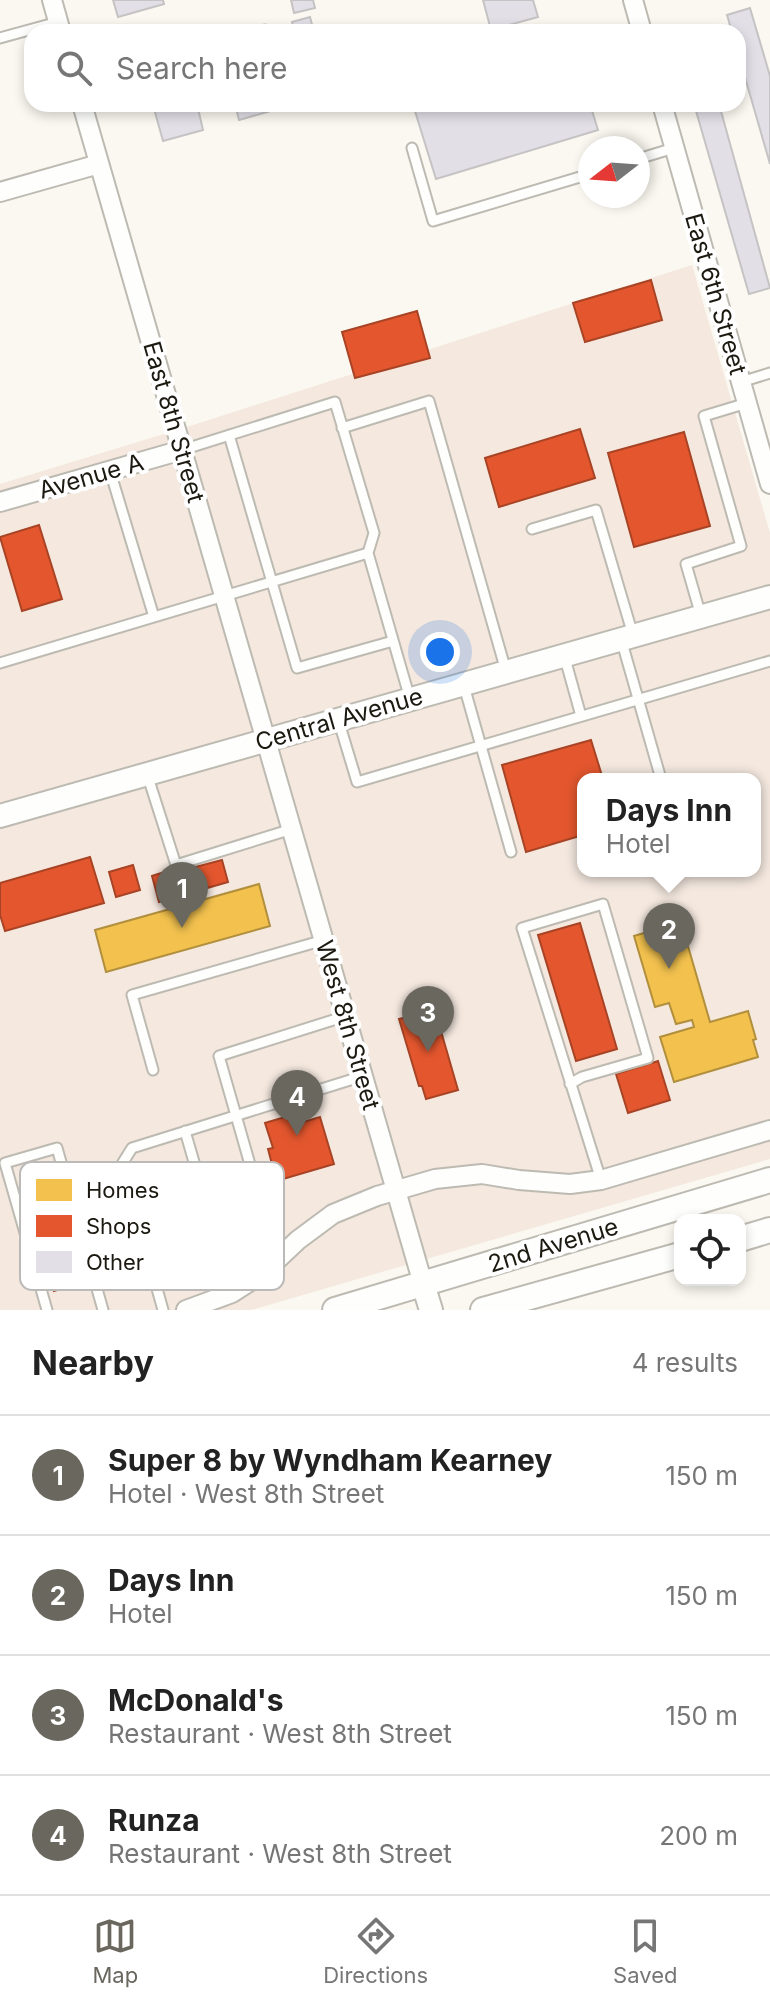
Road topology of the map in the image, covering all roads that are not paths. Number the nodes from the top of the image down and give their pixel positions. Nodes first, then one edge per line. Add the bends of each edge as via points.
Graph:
1 (52, 0) edge
2 (633, 0) edge
3 (59, 24) edge
4 (640, 24) edge
5 (24, 34) edge
6 (0, 38) edge
7 (84, 112) edge
8 (664, 112) edge
9 (412, 148) dead end
10 (674, 148) junction
11 (650, 155) edge
12 (99, 164) junction
13 (578, 178) edge
14 (0, 192) edge
15 (770, 373) edge
16 (741, 382) junction
17 (747, 403) junction
18 (342, 428) junction
19 (229, 435) junction
20 (182, 450) junction
21 (110, 471) junction
22 (770, 484) edge
23 (0, 502) edge
24 (532, 529) dead end
25 (368, 553) junction
26 (272, 581) junction
27 (225, 596) junction
28 (770, 597) edge
29 (701, 616) junction
30 (154, 617) junction
31 (627, 637) junction
32 (393, 641) junction
33 (564, 655) junction
34 (770, 661) edge
35 (0, 663) edge
36 (506, 671) junction
37 (464, 683) junction
38 (410, 699) junction
39 (638, 700) junction
40 (581, 716) junction
41 (338, 719) junction
42 (266, 740) junction
43 (481, 746) junction
44 (659, 773) edge
45 (147, 774) junction
46 (0, 816) edge
47 (292, 829) junction
48 (511, 852) dead end
49 (324, 940) junction
50 (346, 1016) junction
51 (153, 1070) dead end
52 (363, 1076) junction
53 (570, 1084) junction
54 (235, 1115) junction
55 (770, 1130) edge
56 (185, 1131) junction
57 (61, 1162) edge
58 (123, 1162) edge
59 (194, 1162) edge
60 (249, 1162) edge
61 (601, 1180) junction
62 (770, 1180) edge
63 (396, 1191) junction
64 (20, 1216) edge
65 (770, 1230) edge
66 (746, 1237) edge
67 (284, 1253) edge
68 (674, 1257) edge
69 (423, 1284) junction
70 (41, 1290) edge
71 (97, 1290) edge
72 (157, 1290) edge
73 (231, 1290) edge
74 (237, 1290) edge
75 (232, 1293) junction
76 (47, 1310) edge
77 (103, 1310) edge
78 (163, 1310) edge
79 (186, 1310) edge
80 (335, 1310) edge
81 (431, 1310) edge
82 (483, 1310) edge

1 - 3 street
2 - 4 street
5 - 6 lane
7 - 12 street, East 8th Street
8 - 10 street, East 6th Street
9 - 13 lane via 433,221
10 - 11 lane
10 - 16 street, East 6th Street
12 - 14 street
12 - 20 street, East 8th Street
15 - 16 lane
16 - 17 street, East 6th Street
17 - 22 street, East 6th Street
17 - 29 lane via 704,416 741,546 686,564
18 - 19 lane via 335,402
18 - 25 lane via 374,533
18 - 36 lane via 429,401
19 - 20 lane
19 - 26 lane
20 - 21 street, Avenue A
20 - 27 street, East 8th Street
21 - 23 street, Avenue A
21 - 30 lane
24 - 31 lane via 596,510
25 - 26 lane
25 - 32 lane
26 - 27 lane
26 - 32 lane via 297,668
27 - 30 lane
27 - 42 street, East 8th Street
28 - 29 street, Central Avenue
29 - 31 street, Central Avenue
30 - 35 lane
31 - 33 street, Central Avenue
31 - 39 lane
32 - 38 lane
33 - 36 street, Central Avenue
33 - 40 lane
34 - 39 lane
36 - 37 street, Central Avenue
37 - 38 street, Central Avenue
37 - 43 lane
38 - 41 street, Central Avenue
39 - 40 lane
39 - 44 lane
40 - 43 lane
41 - 42 street, Central Avenue
41 - 43 lane via 357,782
42 - 45 street, Central Avenue
42 - 47 street, West 8th Street
43 - 48 lane
45 - 46 street, Central Avenue
45 - 47 lane via 176,865
47 - 49 street, West 8th Street
49 - 50 street, West 8th Street
49 - 51 lane via 132,995
50 - 52 street, West 8th Street
50 - 54 lane via 219,1056
52 - 54 lane
52 - 63 street, West 8th Street
53 - 53 lane via 522,928 603,904 648,1058
53 - 61 lane
54 - 56 lane
54 - 60 lane
55 - 61 street
56 - 58 lane via 132,1148
56 - 59 lane
57 - 64 lane via 57,1148 5,1163
61 - 63 street via 570,1184 482,1174 435,1179
62 - 69 main road, 2nd Avenue
63 - 67 street via 333,1214
63 - 69 street, West 8th Street
65 - 66 main road
68 - 82 main road, 2nd Avenue
69 - 80 main road, 2nd Avenue
69 - 81 street, West 8th Street
70 - 76 lane
71 - 77 lane
72 - 78 lane
73 - 75 lane
74 - 75 street
75 - 79 street

